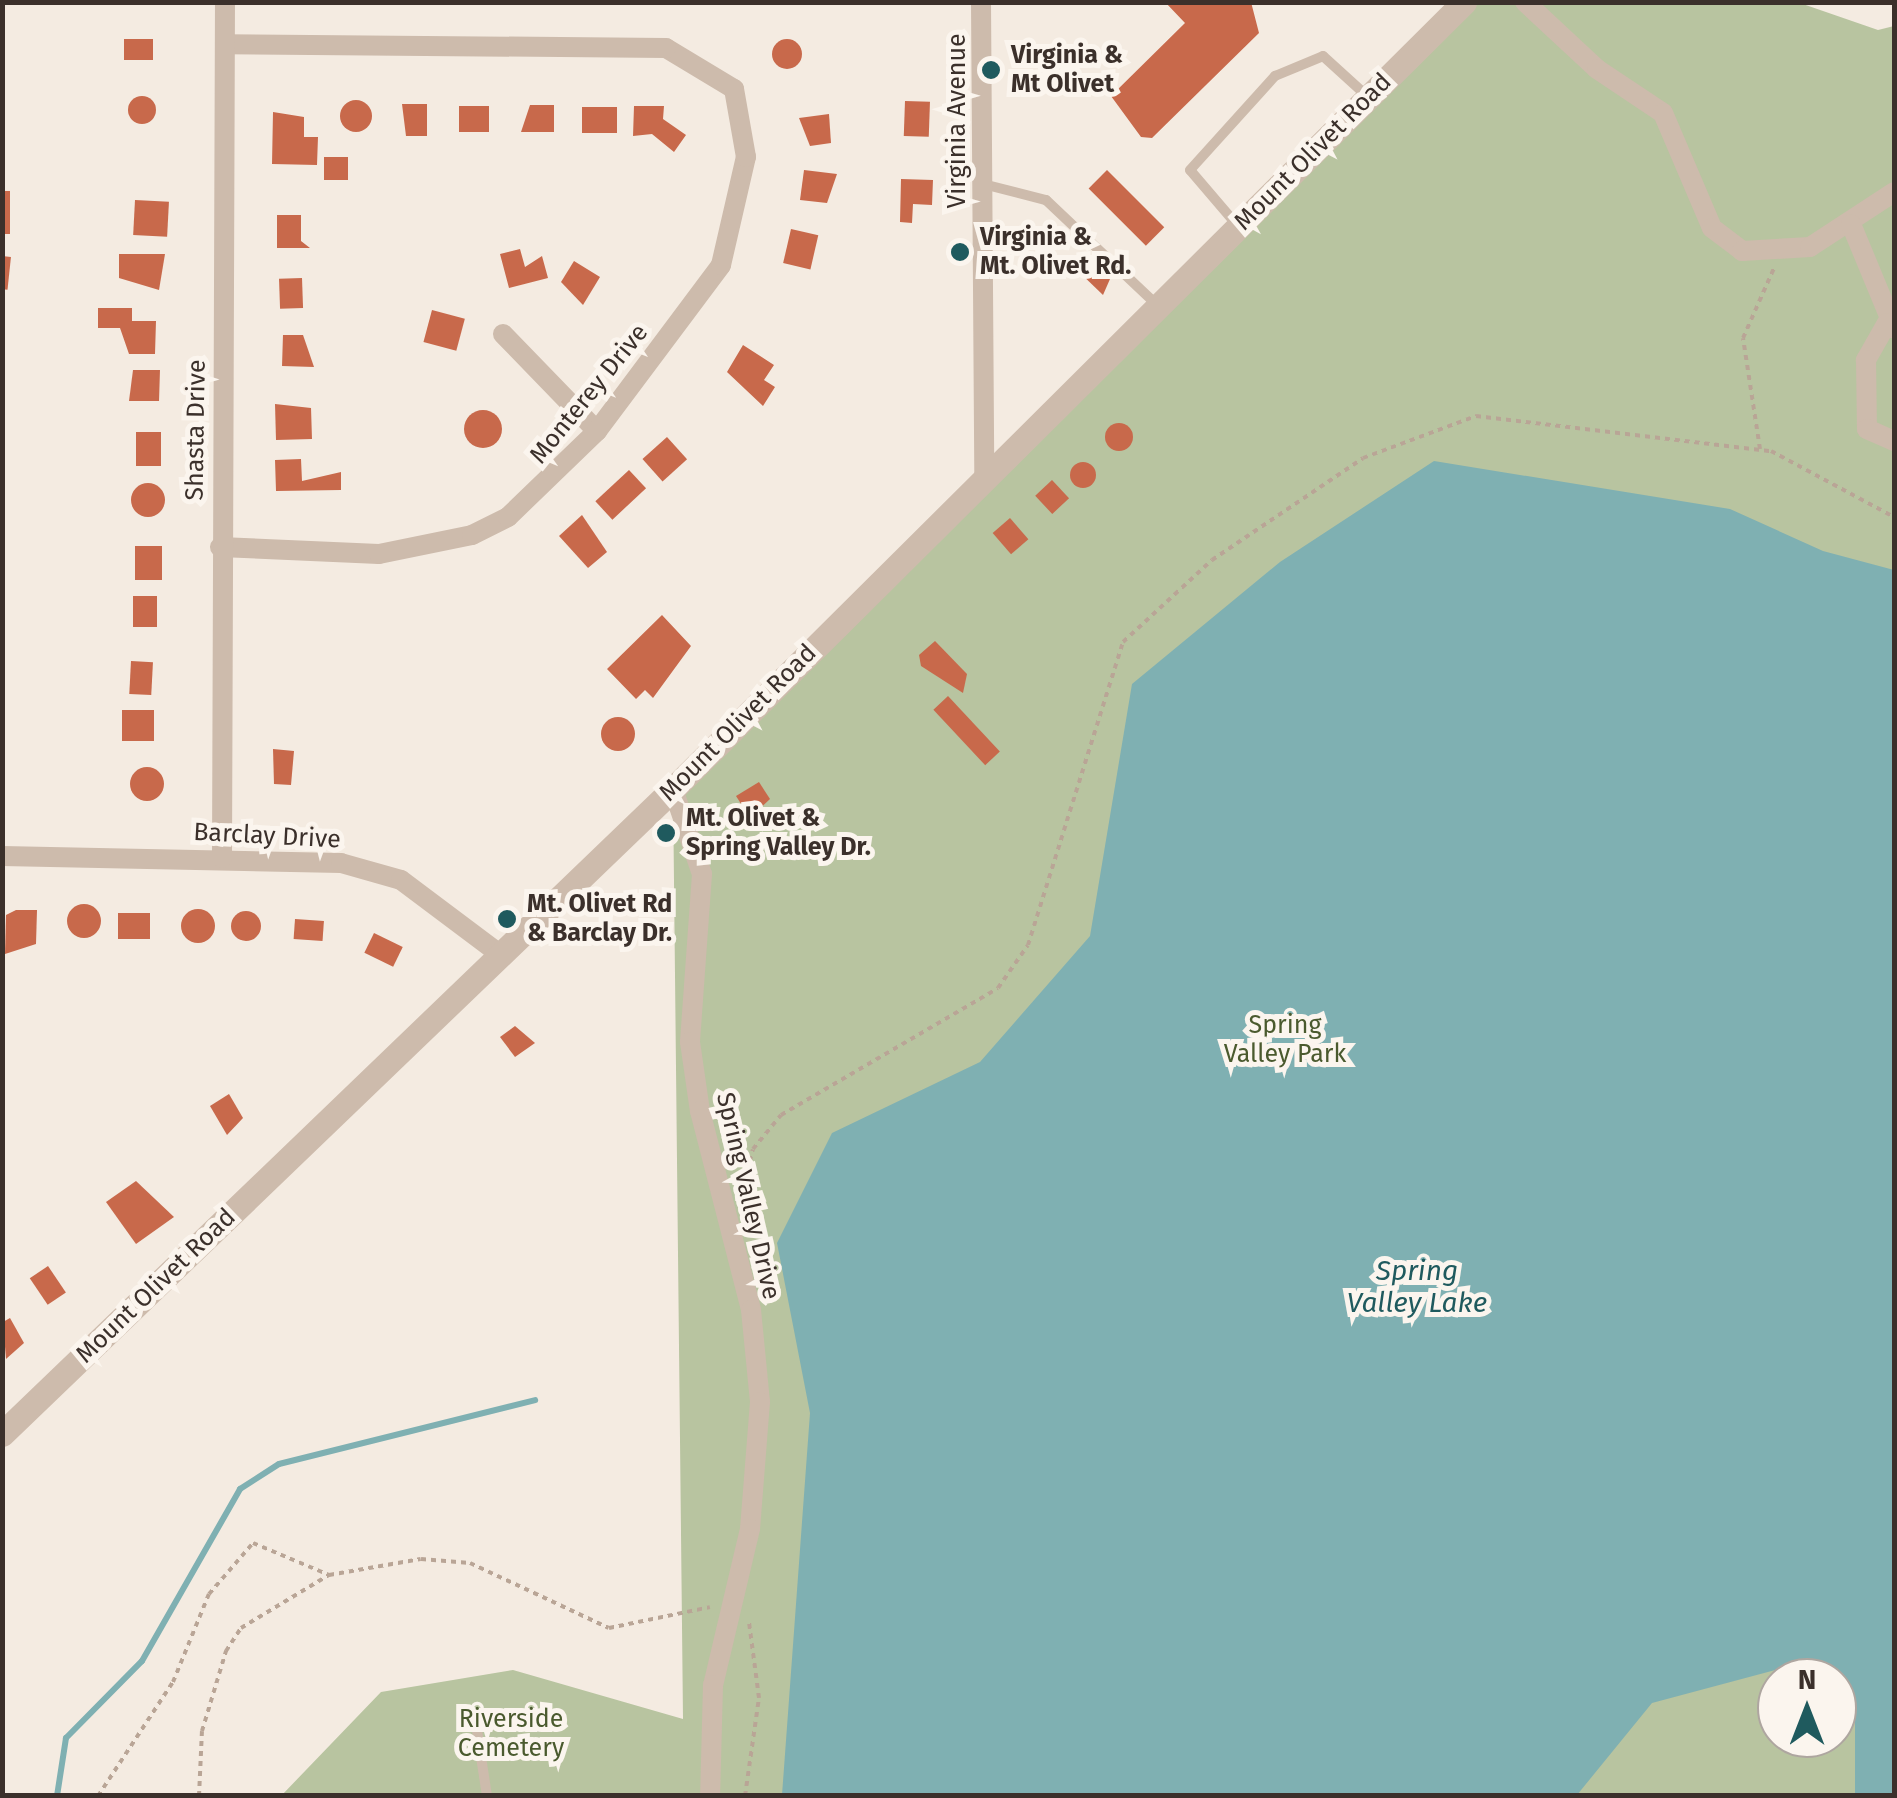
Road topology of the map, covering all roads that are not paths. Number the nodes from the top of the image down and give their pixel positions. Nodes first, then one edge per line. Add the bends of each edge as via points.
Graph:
1 (225, 2) edge
2 (981, 2) edge
3 (1464, 2) edge
4 (1526, 2) edge
5 (226, 44) junction
6 (1368, 97) junction
7 (982, 183) junction
8 (1894, 192) edge
9 (1851, 224) junction
10 (1238, 226) junction
11 (1158, 306) junction
12 (1891, 326) edge
13 (503, 334) dead end
14 (597, 431) junction
15 (1894, 441) edge
16 (984, 478) junction
17 (220, 547) junction
18 (673, 789) junction
19 (2, 856) edge
20 (222, 858) junction
21 (501, 955) junction
22 (2, 1434) edge
23 (476, 1724) dead end
24 (487, 1796) edge
25 (710, 1796) edge

1 - 5 street, Shasta Drive
2 - 7 street, Virginia Avenue
3 - 6 street, Mount Olivet Road
4 - 9 street via 1597,69 1663,112 1704,213 1728,244 1778,255
5 - 14 street, Monterey Drive via 626,44 666,48 724,75 743,115 746,158 731,249
5 - 17 street, Shasta Drive
6 - 10 street, Mount Olivet Road
6 - 10 lane via 1324,56 1275,76 1190,170
7 - 11 lane via 1046,200
7 - 16 street, Virginia Avenue
8 - 9 street
9 - 12 street
10 - 11 street, Mount Olivet Road
11 - 16 street, Mount Olivet Road
12 - 15 street via 1866,360 1867,429
13 - 14 street
14 - 17 street, Monterey Drive via 544,490 472,534 379,554
16 - 18 street, Mount Olivet Road
17 - 20 street, Shasta Drive
18 - 21 street, Mount Olivet Road
18 - 25 street, Spring Valley Drive via 702,874 690,1042 737,1244 760,1402 750,1530 713,1685
19 - 20 street, Barclay Drive
20 - 21 street, Barclay Drive via 318,860 383,874 433,900
21 - 22 street, Mount Olivet Road
23 - 24 lane

